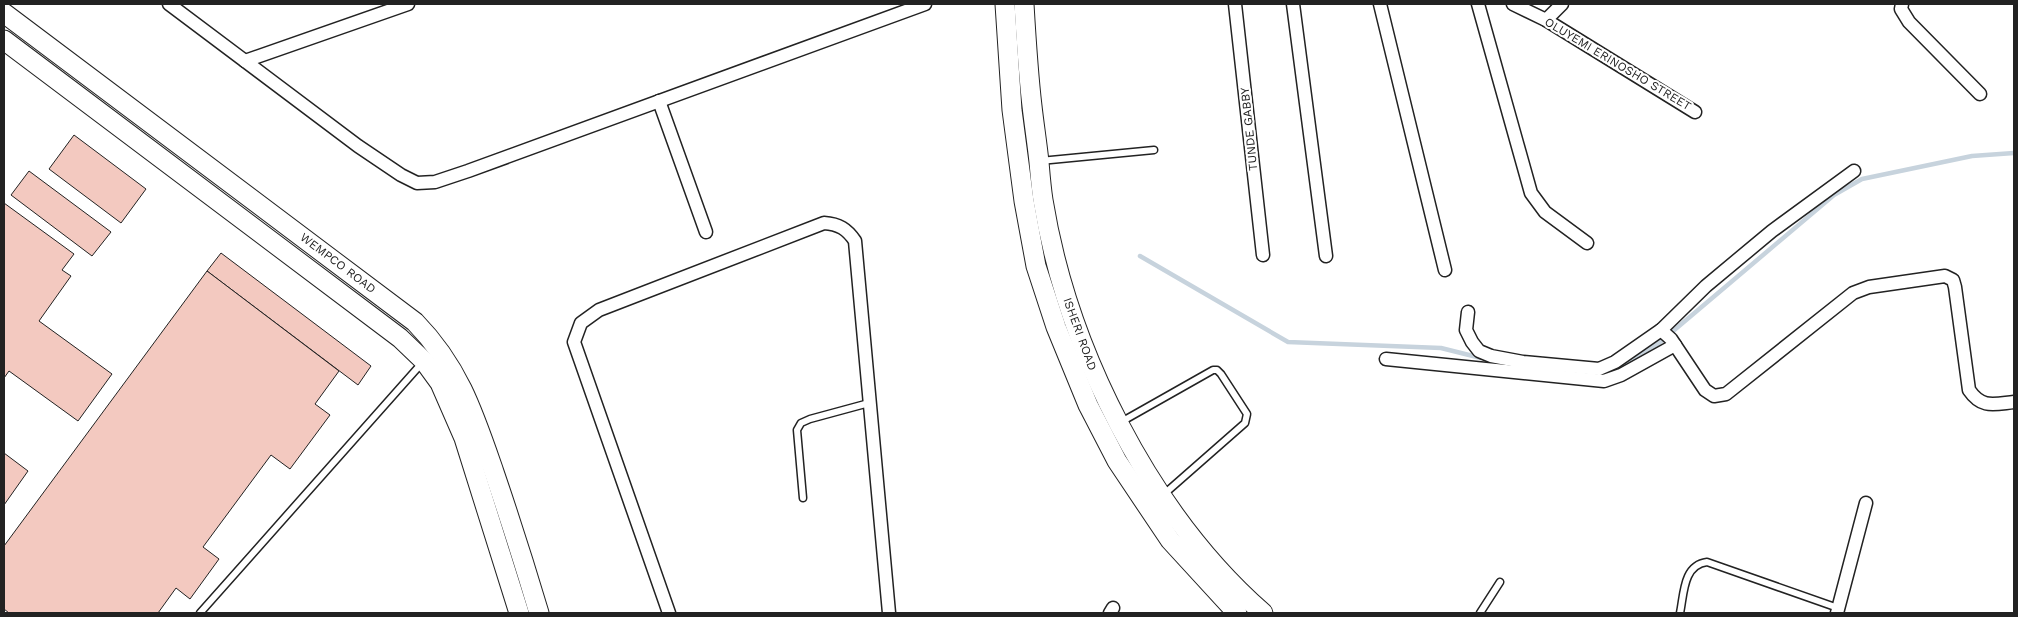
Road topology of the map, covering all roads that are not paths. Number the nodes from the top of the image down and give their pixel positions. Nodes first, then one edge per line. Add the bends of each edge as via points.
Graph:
1 (169, 4) edge
2 (408, 4) edge
3 (925, 4) edge
4 (1004, 4) edge
5 (1024, 4) edge
6 (1235, 4) edge
7 (1292, 4) edge
8 (1380, 4) edge
9 (1478, 4) edge
10 (1513, 4) edge
11 (1562, 4) edge
12 (1902, 4) edge
13 (4, 13) edge
14 (1546, 20) junction
15 (4, 40) edge
16 (245, 61) junction
17 (1980, 94) dead end
18 (659, 101) junction
19 (1695, 112) dead end
20 (1154, 150) dead end
21 (1039, 161) junction
22 (1854, 171) dead end
23 (706, 232) dead end
24 (1588, 243) dead end
25 (1264, 255) dead end
26 (1326, 256) dead end
27 (1445, 270) dead end
28 (1468, 312) dead end
29 (1668, 337) junction
30 (1386, 359) dead end
31 (424, 360) junction
32 (2014, 402) edge
33 (870, 403) junction
34 (1118, 424) junction
35 (1162, 496) junction
36 (803, 498) dead end
37 (1866, 503) dead end
38 (516, 534) junction
39 (496, 541) junction
40 (1500, 582) dead end
41 (1837, 610) edge
42 (200, 613) edge
43 (519, 613) edge
44 (539, 613) edge
45 (668, 613) edge
46 (889, 613) edge
47 (1236, 613) edge
48 (1263, 613) edge
49 (1480, 613) edge
50 (1680, 613) edge

1 - 16 street
2 - 16 street
3 - 18 street
4 - 47 street, ISHERI ROAD via 1012,110 1024,201 1036,266 1056,327 1088,405 1116,461 1170,540
5 - 21 street, ISHERI ROAD
6 - 25 street, TUNDE GABBY
7 - 26 street
8 - 27 street
9 - 24 street via 1531,193 1545,212
10 - 14 street, OLUYEMI ERINOSHO STREET
11 - 14 street
12 - 17 street via 1901,9 1909,22
13 - 38 street, WEMPCO ROAD via 416,322 435,342 454,372 476,419
14 - 19 street, OLUYEMI ERINOSHO STREET
15 - 31 street, WEMPCO ROAD via 400,338
16 - 18 street via 358,146 417,183 435,182 468,171
18 - 23 street
20 - 21 lane
21 - 34 street, ISHERI ROAD via 1042,199 1056,262 1072,314
22 - 29 street via 1772,230 1706,286
28 - 29 street via 1466,330 1479,351 1523,362 1599,369
29 - 30 street via 1621,375 1604,381
29 - 32 street via 1705,390 1714,396 1726,394 1853,293 1869,287 1945,276 1955,286 1969,390 1975,400 1985,404
31 - 39 street, WEMPCO ROAD via 440,384 464,438
31 - 42 lane
33 - 36 lane via 810,419 796,430
33 - 45 street via 855,241 837,224 824,223 716,264 599,310 582,323 574,342
33 - 46 street
34 - 35 street, ISHERI ROAD
34 - 35 lane via 1213,370 1218,370 1247,414 1245,423
35 - 48 street, ISHERI ROAD via 1216,567
37 - 41 street
38 - 39 street
38 - 44 street, WEMPCO ROAD
39 - 43 street, WEMPCO ROAD
40 - 49 lane
41 - 50 lane via 1707,562 1700,563 1687,576

